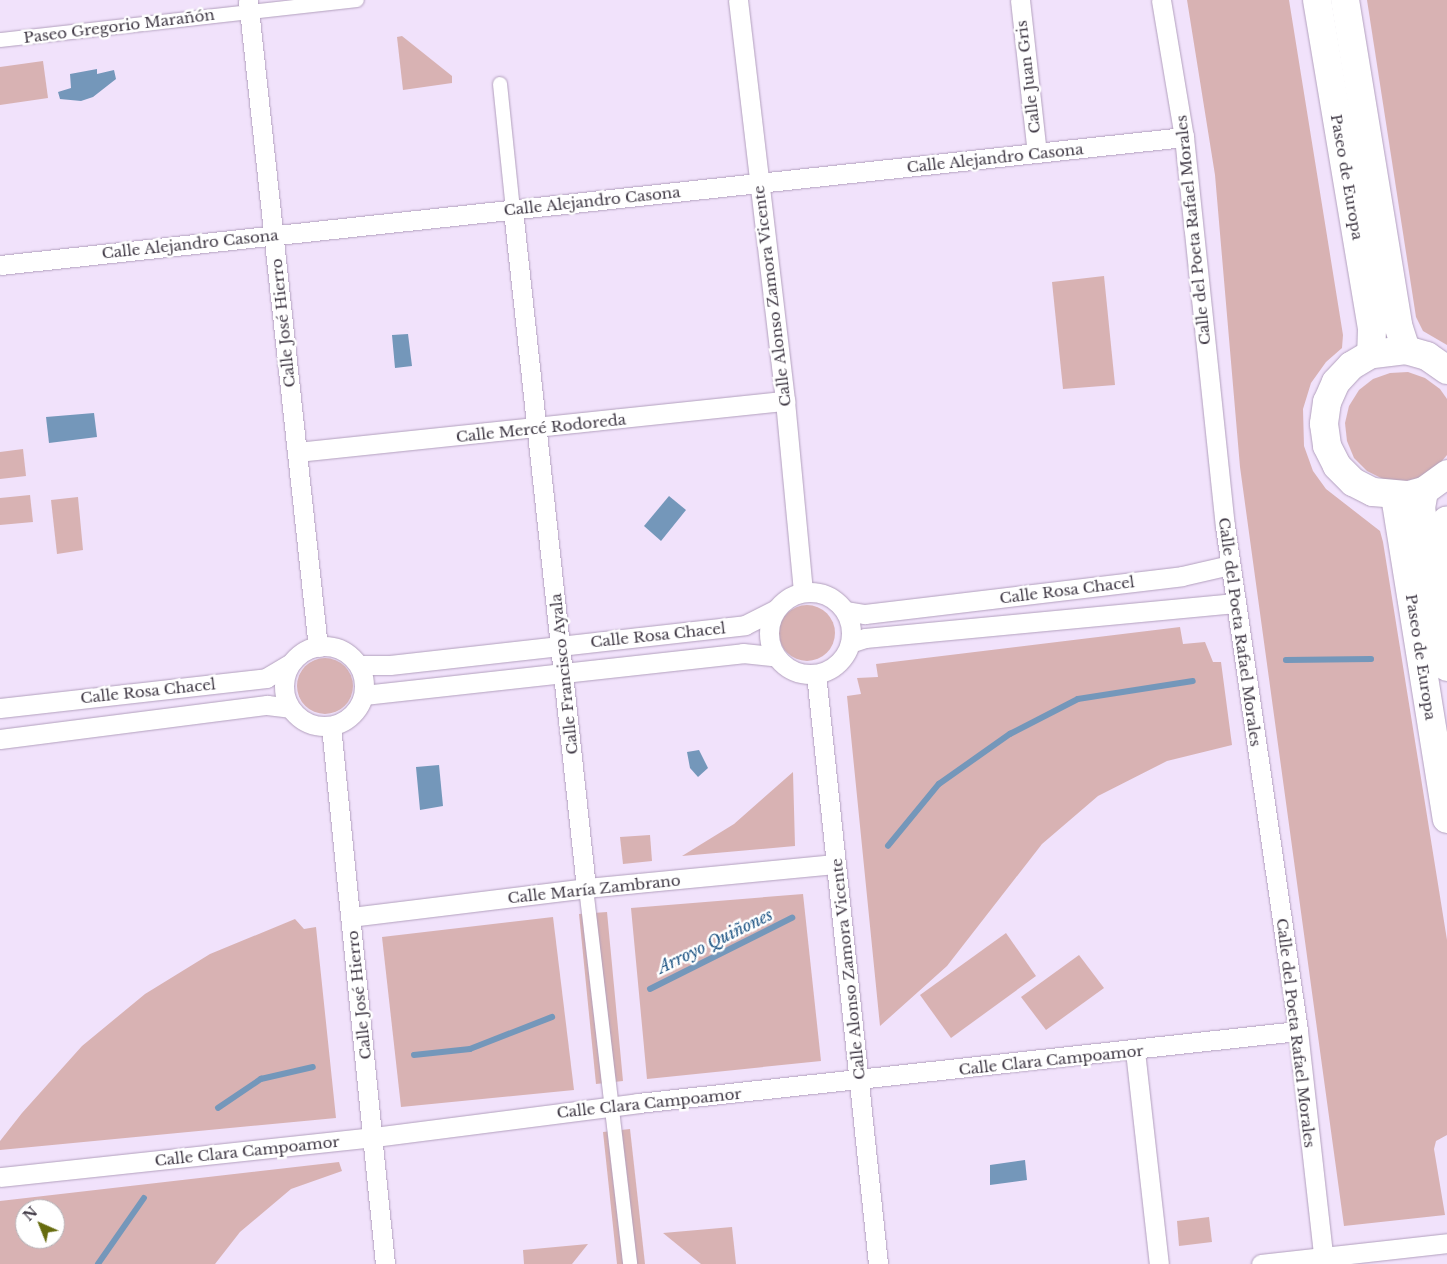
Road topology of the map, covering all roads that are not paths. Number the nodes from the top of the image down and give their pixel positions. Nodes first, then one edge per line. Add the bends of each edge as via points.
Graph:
1 (357, 0) edge
2 (738, 0) edge
3 (1020, 0) edge
4 (1161, 0) edge
5 (1317, 0) edge
6 (1345, 0) edge
7 (248, 6) edge
8 (0, 40) edge
9 (500, 84) dead end
10 (1184, 137) junction
11 (1037, 153) junction
12 (758, 183) junction
13 (513, 210) junction
14 (273, 236) junction
15 (0, 265) edge
16 (1406, 350) junction
17 (1371, 354) junction
18 (1447, 370) edge
19 (785, 401) junction
20 (537, 429) junction
21 (296, 452) junction
22 (1447, 474) edge
23 (1424, 491) junction
24 (1395, 496) junction
25 (1447, 520) edge
26 (1230, 565) junction
27 (803, 592) junction
28 (1235, 603) junction
29 (776, 610) junction
30 (845, 611) junction
31 (1442, 633) junction
32 (850, 643) junction
33 (318, 646) junction
34 (562, 646) junction
35 (774, 656) junction
36 (292, 663) junction
37 (358, 665) junction
38 (1447, 667) edge
39 (564, 672) junction
40 (816, 674) junction
41 (364, 695) junction
42 (0, 708) edge
43 (290, 708) junction
44 (331, 726) junction
45 (0, 739) edge
46 (1447, 819) edge
47 (836, 864) junction
48 (586, 888) junction
49 (351, 917) junction
50 (1298, 1031) junction
51 (1136, 1051) junction
52 (860, 1081) junction
53 (612, 1106) junction
54 (374, 1137) junction
55 (0, 1178) edge
56 (1447, 1244) edge
57 (1324, 1260) edge
58 (385, 1264) edge
59 (630, 1264) edge
60 (878, 1264) edge
61 (1159, 1264) edge
62 (1261, 1264) edge

1 - 7 street, Paseo Gregorio Marañón
2 - 12 street, Calle Alonso Zamora Vicente
3 - 11 street, Calle Juan Gris
4 - 10 street, Calle del Poeta Rafael Morales
5 - 17 main road, Paseo de Europa via 1372,328
6 - 16 main road, Paseo de Europa via 1398,325
7 - 8 street, Paseo Gregorio Marañón
7 - 14 street, Calle José Hierro
9 - 13 street, Calle Francisco Ayala
10 - 11 street, Calle Alejandro Casona
10 - 26 street, Calle del Poeta Rafael Morales
11 - 12 street, Calle Alejandro Casona
12 - 13 street, Calle Alejandro Casona
12 - 19 street, Calle Alonso Zamora Vicente
13 - 14 street, Calle Alejandro Casona
13 - 20 street, Calle Francisco Ayala
14 - 15 street, Calle Alejandro Casona
14 - 21 street, Calle José Hierro
16 - 17 main road
16 - 18 main road via 1427,356
17 - 24 main road via 1351,366 1336,382 1327,402 1324,424 1328,446 1337,466 1373,492
19 - 20 street, Calle Mercé Rodoreda
19 - 27 street, Calle Alonso Zamora Vicente
20 - 21 street, Calle Mercé Rodoreda
20 - 34 street, Calle Francisco Ayala
21 - 33 street, Calle José Hierro
22 - 23 main road
23 - 24 main road
23 - 31 main road, Paseo de Europa via 1422,508
24 - 46 main road, Paseo de Europa
25 - 31 main road via 1442,545
26 - 28 street, Calle del Poeta Rafael Morales
26 - 30 street, Calle Rosa Chacel via 1152,580 865,614
27 - 29 street via 788,598
27 - 30 street via 826,596
28 - 32 street, Calle Rosa Chacel via 874,637
28 - 50 street, Calle del Poeta Rafael Morales
29 - 34 street, Calle Rosa Chacel via 745,625
29 - 35 street via 769,624
30 - 32 street via 850,626
31 - 38 main road, Paseo de Europa
32 - 40 street via 832,669
33 - 36 street via 303,652
33 - 37 street via 340,650
34 - 37 street, Calle Rosa Chacel via 390,665
34 - 39 street, Calle Francisco Ayala
35 - 39 street, Calle Rosa Chacel via 743,653
35 - 40 street via 800,674
36 - 42 street, Calle Rosa Chacel via 266,678
36 - 43 street via 285,678
37 - 41 street via 364,680
39 - 41 street, Calle Rosa Chacel
39 - 48 street, Calle Francisco Ayala
40 - 47 street, Calle Alonso Zamora Vicente
41 - 44 street via 357,710 346,720
43 - 44 street via 315,726
43 - 45 street, Calle Rosa Chacel via 267,705
44 - 49 street, Calle José Hierro
47 - 48 street, Calle María Zambrano
47 - 52 street, Calle Alonso Zamora Vicente
48 - 49 street, Calle María Zambrano
48 - 53 street, Calle Francisco Ayala
49 - 54 street, Calle José Hierro
50 - 51 street, Calle Clara Campoamor
50 - 57 street, Calle del Poeta Rafael Morales
51 - 52 street, Calle Clara Campoamor
51 - 61 street
52 - 53 street, Calle Clara Campoamor
52 - 60 street, Calle Alonso Zamora Vicente
53 - 54 street, Calle Clara Campoamor
53 - 59 street, Calle Francisco Ayala
54 - 55 street, Calle Clara Campoamor
54 - 58 street, Calle José Hierro
56 - 57 street
57 - 62 street

